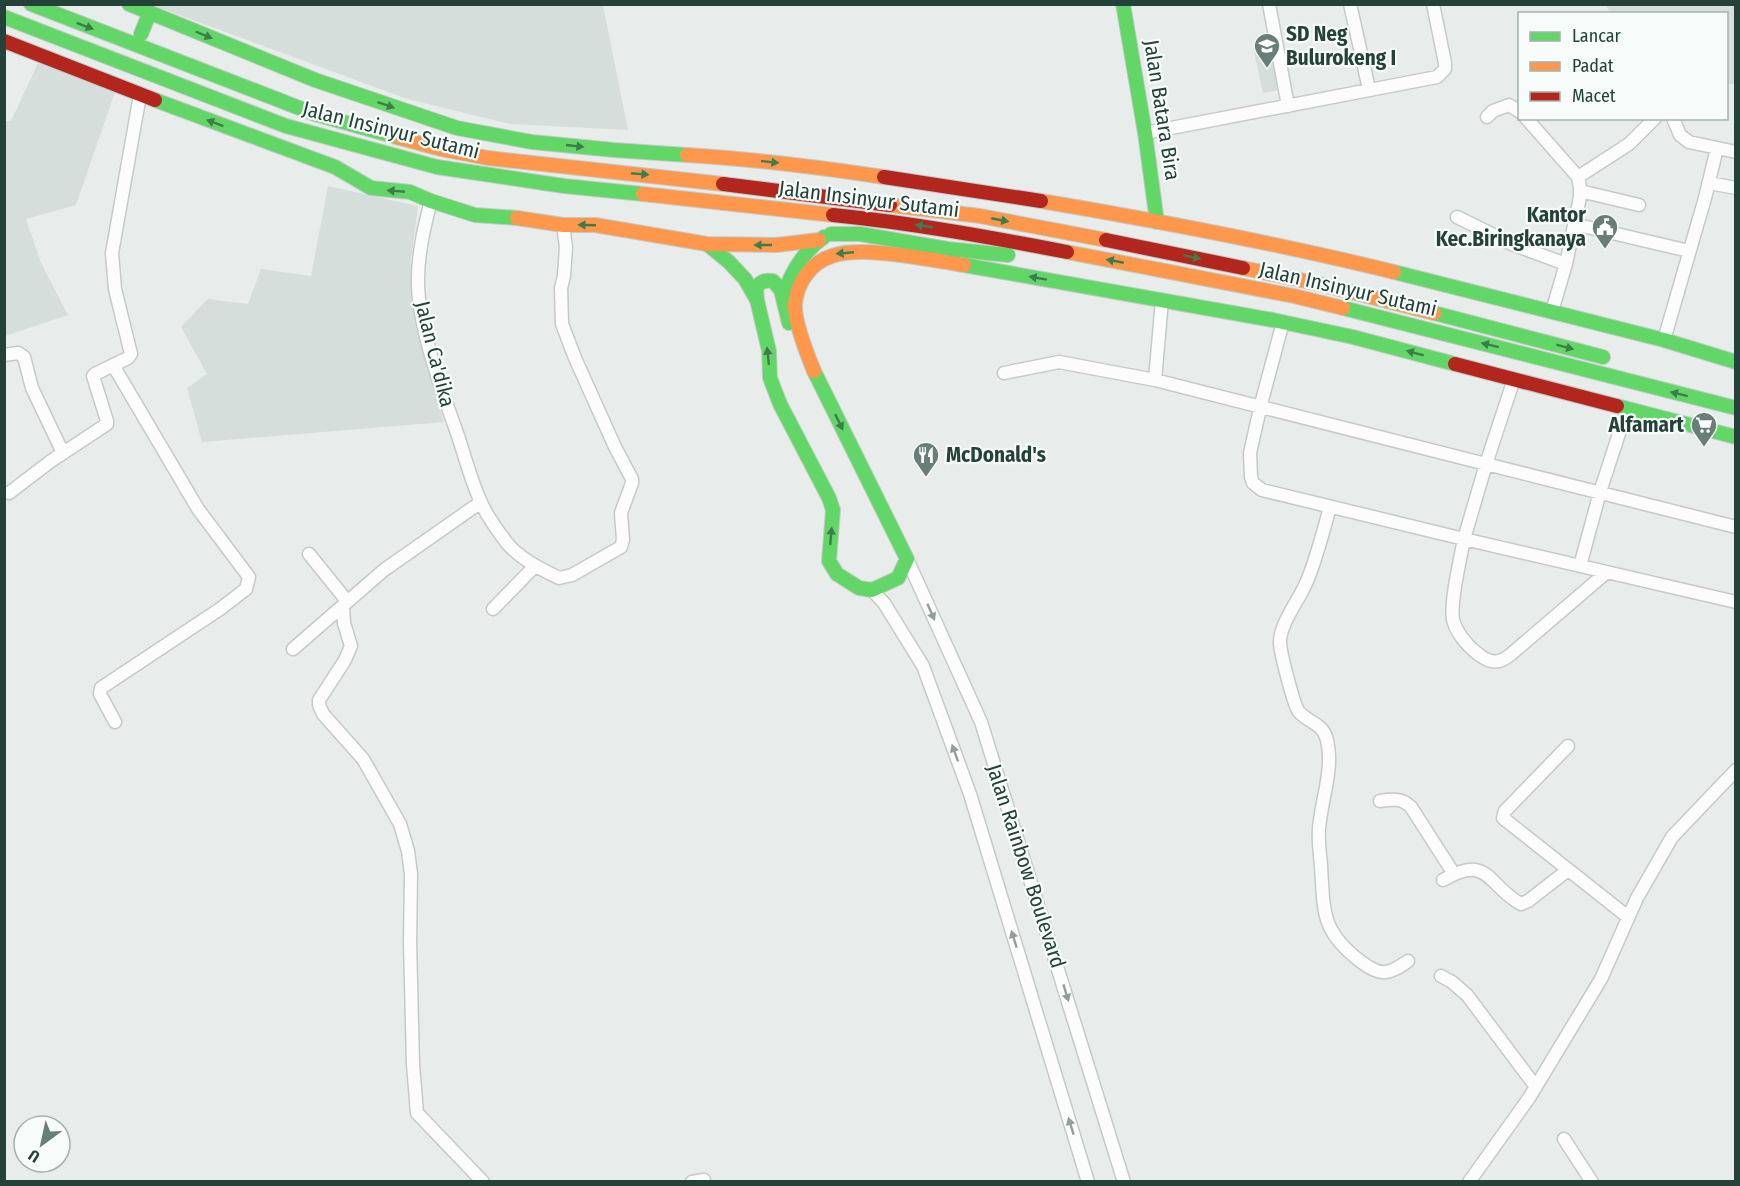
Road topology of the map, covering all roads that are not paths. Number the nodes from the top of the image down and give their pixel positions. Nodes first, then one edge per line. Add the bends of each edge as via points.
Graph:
1 (31, 4) edge
2 (129, 4) edge
3 (1123, 4) edge
4 (1269, 4) edge
5 (1350, 4) edge
6 (1432, 4) edge
7 (150, 12) junction
8 (4, 17) edge
9 (141, 34) dead end
10 (4, 41) edge
11 (126, 73) dead end
12 (121, 87) junction
13 (1369, 89) junction
14 (140, 95) junction
15 (1288, 106) junction
16 (1518, 111) edge
17 (1487, 117) dead end
18 (1528, 120) edge
19 (1653, 120) edge
20 (1674, 120) edge
21 (1145, 134) junction
22 (1717, 148) junction
23 (1736, 152) edge
24 (1578, 177) junction
25 (1709, 183) junction
26 (1736, 188) edge
27 (1580, 191) junction
28 (431, 201) junction
29 (1639, 205) dead end
30 (1457, 217) dead end
31 (1157, 222) junction
32 (1574, 224) junction
33 (562, 225) junction
34 (825, 237) junction
35 (707, 244) junction
36 (1689, 251) junction
37 (1566, 264) junction
38 (783, 296) junction
39 (1294, 296) junction
40 (757, 300) junction
41 (1162, 300) junction
42 (1552, 310) junction
43 (1283, 322) junction
44 (1664, 340) junction
45 (4, 355) edge
46 (1613, 360) dead end
47 (1736, 362) edge
48 (113, 365) junction
49 (813, 369) junction
50 (1004, 373) dead end
51 (1514, 379) junction
52 (1155, 380) junction
53 (1261, 407) junction
54 (1736, 408) edge
55 (1628, 409) junction
56 (1736, 437) edge
57 (63, 453) junction
58 (1486, 464) junction
59 (1600, 492) junction
60 (9, 493) dead end
61 (481, 502) junction
62 (1330, 507) junction
63 (1736, 527) edge
64 (1464, 539) junction
65 (309, 554) dead end
66 (907, 559) junction
67 (536, 566) junction
68 (1580, 566) junction
69 (1607, 572) junction
70 (872, 590) junction
71 (1736, 602) edge
72 (345, 603) junction
73 (493, 609) dead end
74 (293, 649) dead end
75 (115, 722) dead end
76 (1568, 746) dead end
77 (1736, 770) edge
78 (1380, 801) dead end
79 (1568, 870) junction
80 (1628, 917) junction
81 (1408, 961) dead end
82 (1441, 976) dead end
83 (1536, 1087) junction
84 (1563, 1139) dead end
85 (483, 1182) edge
86 (1088, 1182) edge
87 (1124, 1182) edge
88 (1469, 1182) edge
89 (1592, 1182) edge

1 -> 46 main road, Jalan Insinyur Sutami via 315,114 441,149 488,158 980,216 1324,285
2 - 7 main road
3 - 21 main road, Jalan Batara Bira
4 - 15 street
5 - 13 street
6 - 13 street via 1445,63 1443,72 1437,77
7 - 9 main road
7 -> 31 main road via 315,80 457,129 532,142 801,165
39 -> 8 main road, Jalan Insinyur Sutami via 968,233 564,186 437,167 286,126
10 - 12 main road
11 - 12 main road
12 - 14 main road
13 - 15 street
28 -> 14 main road via 410,192 371,189 335,167
14 - 48 street via 112,254 115,289 131,354
15 - 21 street
16 - 17 street via 1509,105
18 - 24 street
19 - 24 street via 1629,144
20 - 22 street via 1685,140
21 - 31 main road, Jalan Batara Bira
22 - 23 street
22 - 25 street
24 - 27 street
25 - 26 street
25 - 36 street
27 - 29 street
27 - 32 street
28 - 33 main road via 475,215
28 - 61 street, Jalan Ca'dika via 418,277 420,307 444,397
30 - 37 street via 1514,245
31 - 42 main road via 1326,255
32 - 36 street
32 - 37 street
35 -> 33 main road via 595,225
33 - 67 street, Jalan Ca'dika via 566,247 562,324 632,483 621,513 621,547 564,578
34 -> 35 main road via 776,245
34 - 38 main road via 798,264
34 - 39 main road via 860,234 1013,255 1251,298 1274,300
35 - 40 main road via 745,279
36 - 44 street
37 - 42 street
38 - 40 main road via 780,286 768,280 756,288
38 - 49 main road via 799,352
54 -> 39 main road, Jalan Insinyur Sutami
70 -> 40 main road via 859,588 837,574 829,561 833,510 770,378 769,351
41 - 43 main road
41 -> 49 main road via 918,258 864,252 832,255 816,263 802,280 795,305
41 - 52 street
42 - 44 main road
51 -> 43 main road
43 - 53 street
44 - 47 main road
45 - 57 street via 18,352 24,357 32,388
48 - 57 street via 93,376 107,423
48 - 75 street via 198,509 249,577 246,589 220,609 101,688 100,694
49 -> 66 main road
50 - 52 street via 1059,362
51 - 55 main road
51 - 58 street
52 - 53 street
53 - 58 street
53 - 62 street via 1250,453 1253,483 1271,493
55 - 56 main road
55 - 59 street
57 - 60 street
58 - 59 street
58 - 64 street
59 - 63 street
59 - 68 street
61 - 67 street, Jalan Ca'dika via 508,544
61 - 72 street via 384,570
62 - 64 street
62 - 81 street via 1308,579 1282,629 1280,642 1298,710 1323,729 1329,750 1319,828 1324,906 1333,934 1369,967 1388,973
64 - 68 street
64 - 69 street via 1452,616 1465,641 1492,662 1510,655
65 - 72 street
66 - 70 main road via 898,578
66 -> 87 street, Jalan Rainbow Boulevard via 981,722
67 - 73 street
68 - 69 street
69 - 71 street
86 -> 70 street, Jalan Rainbow Boulevard via 970,794 923,666
72 - 74 street
72 - 85 street via 344,623 351,646 320,705 323,714 363,759 400,824 408,851 417,1113
76 - 79 street via 1503,814 1503,818
77 - 80 street via 1672,837
78 - 79 street via 1402,800 1411,807 1448,877 1468,869 1479,871 1521,904
79 - 80 street
80 - 83 street via 1600,979
82 - 83 street via 1467,995
83 - 88 street
84 - 89 street

